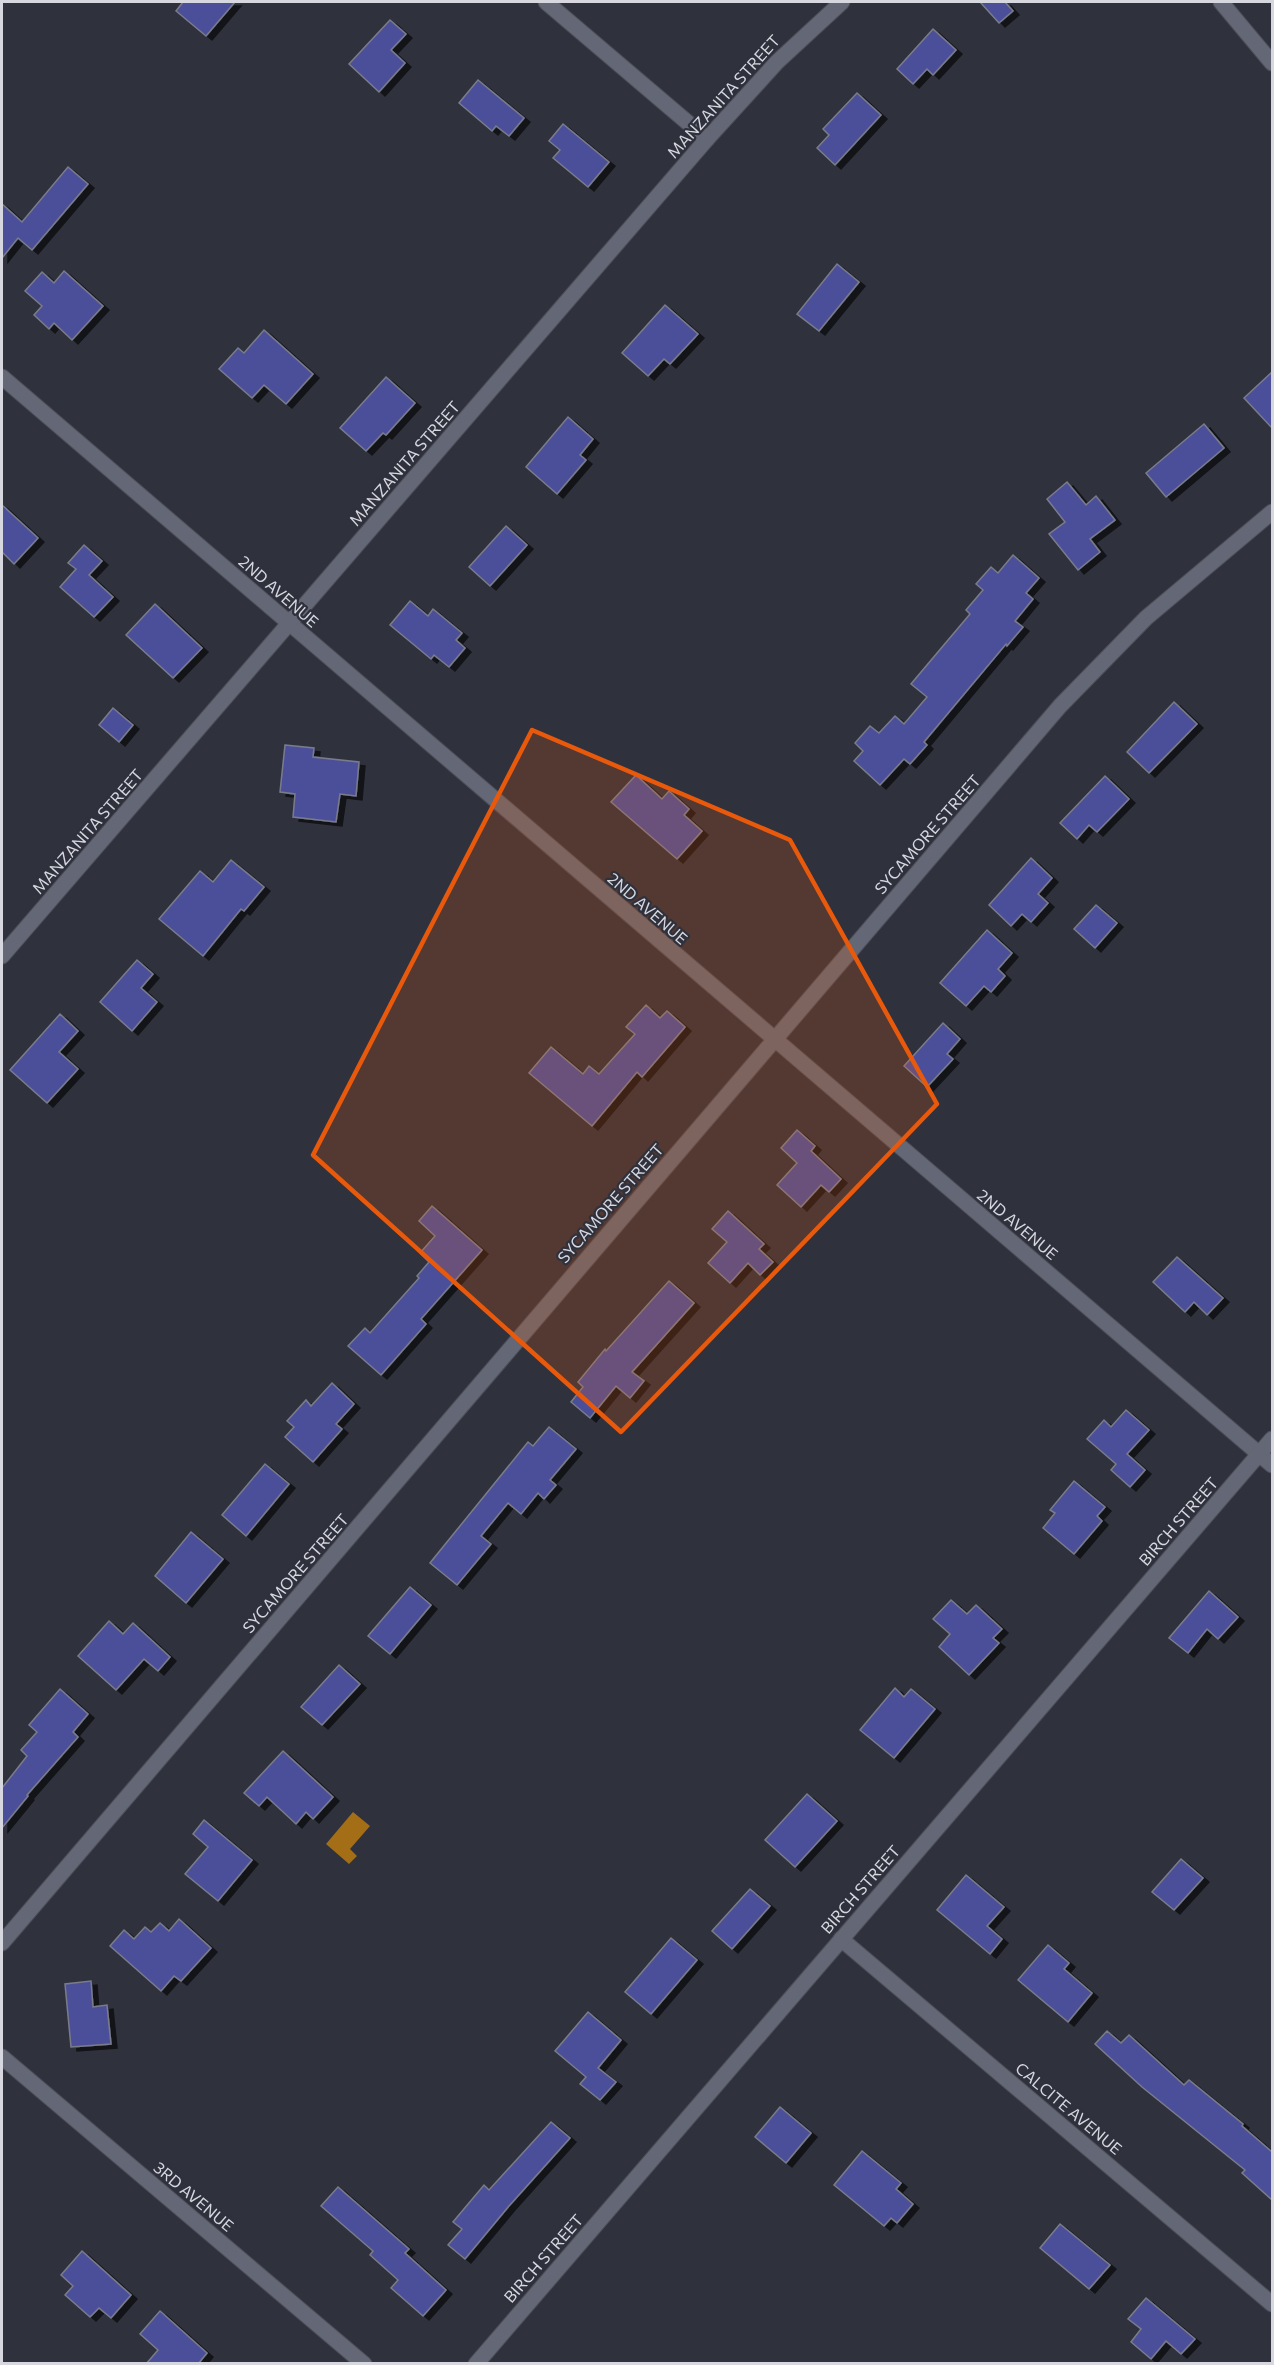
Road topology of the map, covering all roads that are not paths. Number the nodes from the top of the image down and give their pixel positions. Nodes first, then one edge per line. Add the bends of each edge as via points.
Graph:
1 (546, 2) edge
2 (842, 2) edge
3 (1221, 2) edge
4 (1272, 63) edge
5 (707, 139) junction
6 (2, 377) edge
7 (1272, 512) edge
8 (290, 624) junction
9 (2, 956) edge
10 (774, 1040) junction
11 (1272, 1439) edge
12 (1260, 1454) junction
13 (1272, 1465) edge
14 (841, 1939) junction
15 (2, 1943) edge
16 (2, 2057) edge
17 (1272, 2304) edge
18 (364, 2364) edge
19 (476, 2364) edge

1 - 5 street
2 - 5 street, MANZANITA STREET via 777,62
3 - 4 street
5 - 8 street, MANZANITA STREET
6 - 8 street, 2ND AVENUE
7 - 10 street, SYCAMORE STREET via 1146,618 1087,676
8 - 9 street, MANZANITA STREET
8 - 10 street, 2ND AVENUE
10 - 12 street, 2ND AVENUE
10 - 15 street, SYCAMORE STREET
11 - 12 street, BIRCH STREET
12 - 13 street, 2ND AVENUE
12 - 14 street, BIRCH STREET
14 - 17 street, CALCITE AVENUE
14 - 19 street, BIRCH STREET
16 - 18 street, 3RD AVENUE

